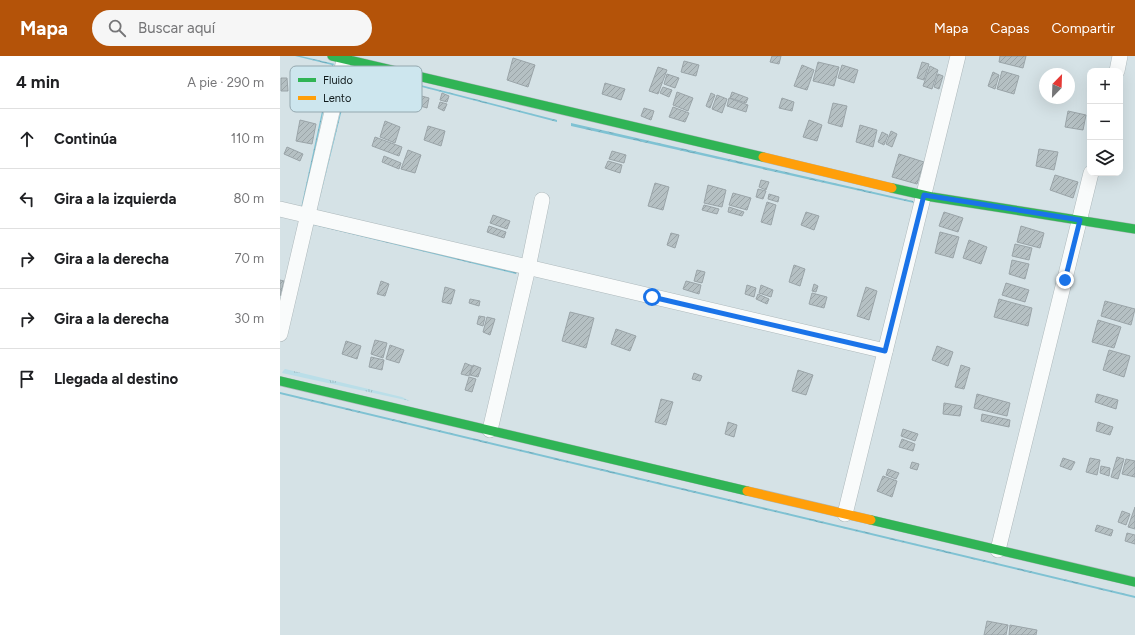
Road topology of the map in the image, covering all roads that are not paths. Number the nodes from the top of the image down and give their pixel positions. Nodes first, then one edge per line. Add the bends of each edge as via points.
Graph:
1 (958, 56) edge
2 (1120, 56) edge
3 (340, 57) edge
4 (378, 66) edge
5 (1118, 68) edge
6 (422, 76) edge
7 (329, 112) edge
8 (1090, 176) edge
9 (924, 195) junction
10 (542, 200) dead end
11 (280, 209) edge
12 (308, 216) junction
13 (1080, 220) junction
14 (1135, 229) edge
15 (528, 268) junction
16 (280, 334) edge
17 (885, 351) junction
18 (280, 381) edge
19 (490, 430) junction
20 (845, 514) junction
21 (998, 550) junction
22 (1135, 582) edge

1 - 9 street
2 - 5 street
3 - 4 street
6 - 9 street
7 - 12 street
8 - 13 street
9 - 13 street
9 - 17 street
10 - 15 street
11 - 12 street
12 - 15 street
12 - 16 street
13 - 14 street
13 - 21 street
15 - 17 street
15 - 19 street
17 - 20 street
18 - 19 street
19 - 20 street
20 - 21 street
21 - 22 street

